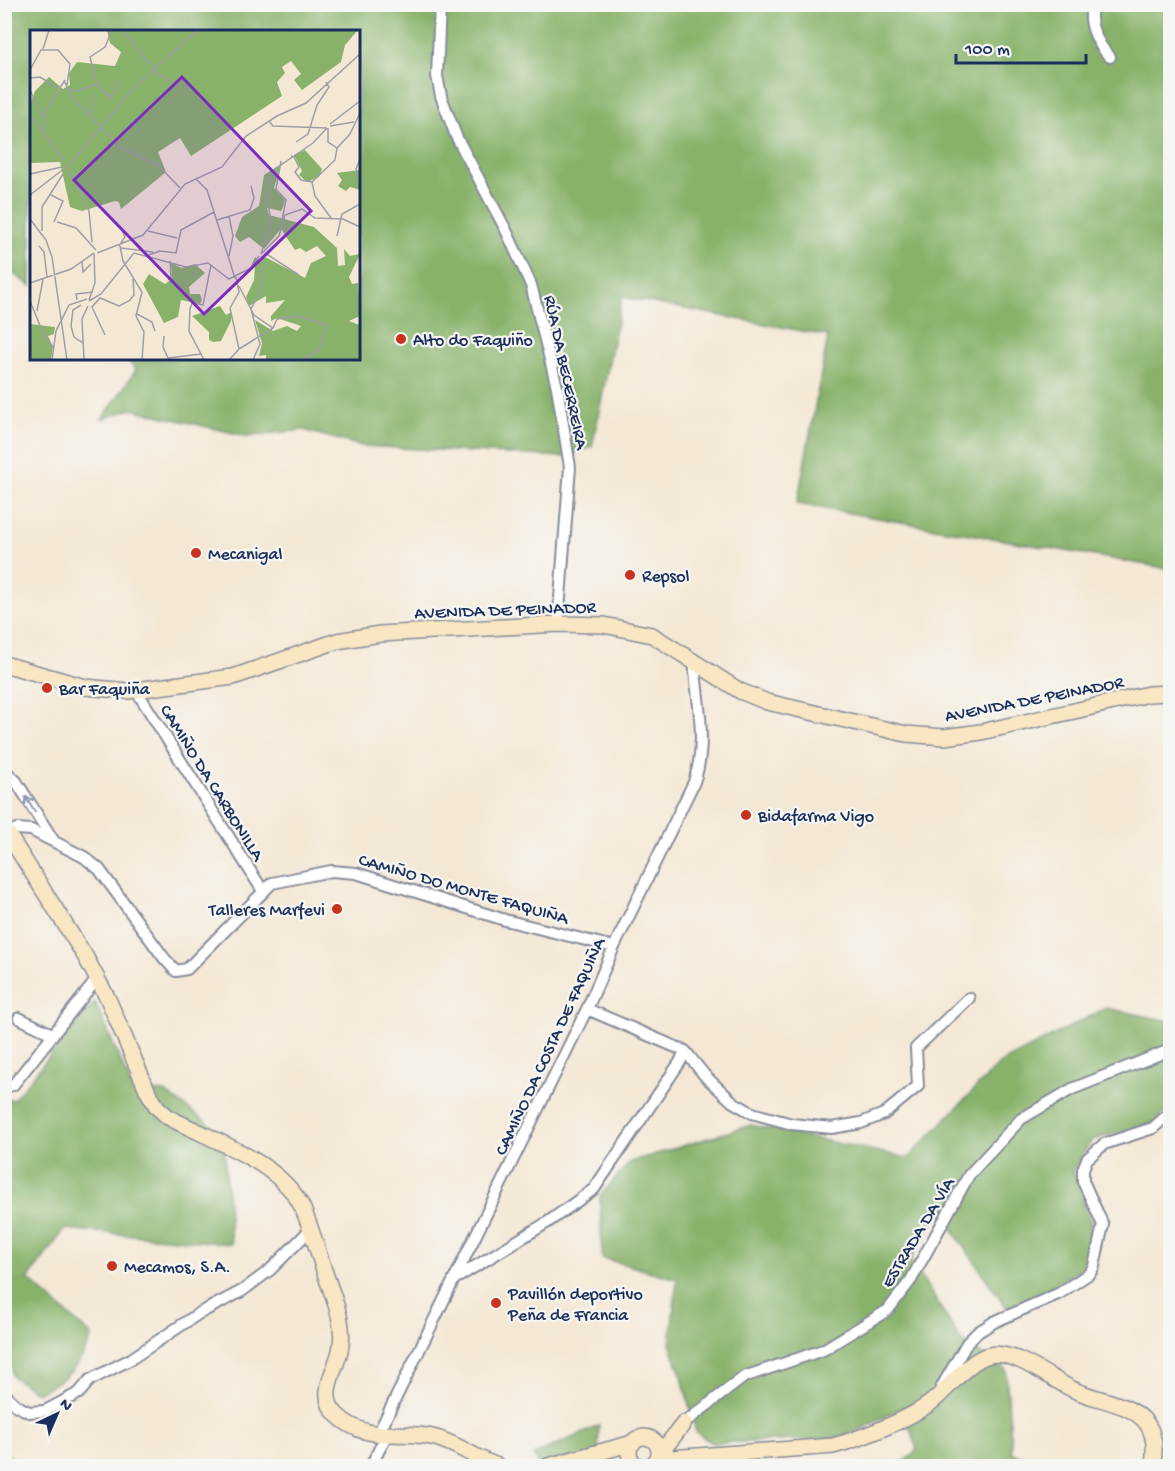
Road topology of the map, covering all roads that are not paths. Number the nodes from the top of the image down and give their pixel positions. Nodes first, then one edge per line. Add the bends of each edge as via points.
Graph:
1 (440, 4) edge
2 (1093, 4) edge
3 (1110, 57) dead end
4 (558, 624) junction
5 (694, 660) junction
6 (4, 664) edge
7 (136, 690) junction
8 (1170, 693) edge
9 (4, 770) edge
10 (6, 830) edge
11 (53, 841) junction
12 (263, 891) junction
13 (614, 947) junction
14 (97, 979) junction
15 (969, 998) dead end
16 (587, 1010) junction
17 (19, 1018) dead end
18 (52, 1034) junction
19 (1170, 1050) edge
20 (684, 1051) junction
21 (4, 1087) edge
22 (1170, 1113) edge
23 (310, 1230) junction
24 (458, 1277) junction
25 (4, 1394) edge
26 (936, 1399) junction
27 (684, 1423) junction
28 (382, 1435) junction
29 (653, 1440) junction
30 (658, 1457) junction
31 (634, 1459) edge
32 (676, 1462) edge
33 (371, 1467) edge
34 (498, 1467) edge
35 (548, 1467) edge
36 (1153, 1467) edge

1 - 4 street, RÚA DA BECERREIRA via 437,76 441,96 456,136 531,285 557,387 570,467
2 - 3 street via 1090,12 1099,46
4 - 5 street, AVENIDA DE PEINADOR via 604,625 652,635
4 - 7 street, AVENIDA DE PEINADOR via 380,634 337,641 232,677
5 - 8 street, AVENIDA DE PEINADOR via 740,691 766,702 906,734 944,737 1149,694
5 - 13 street, CAMIÑO DA COSTA DE FAQUIÑA via 703,737 699,765
6 - 7 street, AVENIDA DE PEINADOR via 84,687
7 - 12 street, CAMIÑO DA CARBONILLA
11 -> 9 street via 16,781
10 - 11 street, CAMIÑO DO MONTE FAQUIÑA via 31,830
10 - 14 street
11 - 12 street, CAMIÑO DO MONTE FAQUIÑA via 99,869 176,971 187,969
12 - 13 street, CAMIÑO DO MONTE FAQUIÑA via 272,883 331,871 356,873 505,920
13 - 16 street, CAMIÑO DA COSTA DE FAQUIÑA
14 - 18 street
14 - 23 street via 157,1107 168,1117 248,1157 280,1180 302,1206
15 - 20 street via 916,1048 918,1086 884,1114 861,1123 810,1128 752,1113 726,1095
16 - 20 street
16 - 24 street, CAMIÑO DA COSTA DE FAQUIÑA
17 - 18 street
18 - 21 street via 13,1085
19 - 27 street, ESTRADA DA VÍA via 1071,1089 1021,1119 969,1175 911,1280 888,1310 823,1350 744,1377
20 - 24 street via 674,1072 594,1189
22 - 26 street via 1152,1128 1104,1143 1087,1159 1083,1181 1103,1225 1090,1273 1060,1293 978,1332 967,1343
23 - 25 street via 270,1270 242,1291 90,1380 79,1393 45,1411 29,1412
23 - 28 street via 339,1312 340,1350 329,1382 331,1407 347,1424
24 - 28 street, CAMIÑO DA COSTA DE FAQUIÑA
26 - 32 street via 853,1441 833,1446
26 - 36 street via 978,1360 990,1355 1014,1358 1072,1389 1136,1413 1151,1429 1155,1446
27 - 29 street
27 - 30 street
28 - 33 street, CAMIÑO DA COSTA DE FAQUIÑA
28 - 34 street via 432,1437
29 - 30 street via 658,1446
29 - 31 street via 641,1437
30 - 31 street via 648,1466
30 - 32 street
31 - 35 street via 620,1444

